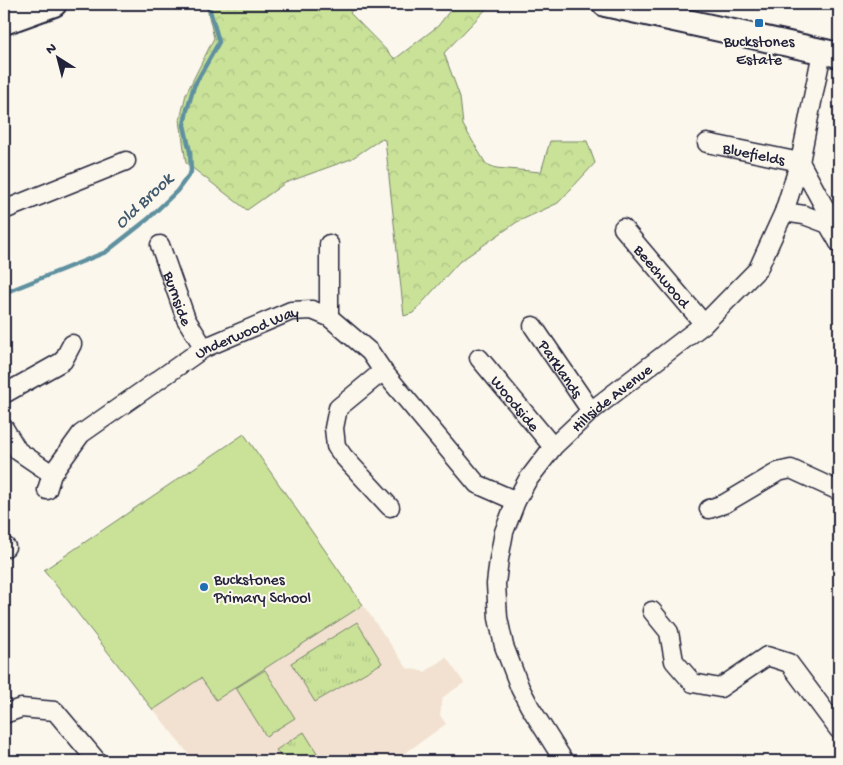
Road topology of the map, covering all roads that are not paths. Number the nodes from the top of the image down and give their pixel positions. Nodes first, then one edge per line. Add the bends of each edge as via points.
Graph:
1 (54, 4) edge
2 (605, 4) edge
3 (4, 22) edge
4 (831, 54) edge
5 (706, 143) dead end
6 (126, 161) dead end
7 (800, 162) junction
8 (4, 209) edge
9 (784, 212) junction
10 (828, 224) junction
11 (623, 228) dead end
12 (839, 243) edge
13 (329, 244) dead end
14 (160, 245) dead end
15 (329, 316) junction
16 (704, 324) junction
17 (533, 326) dead end
18 (72, 344) dead end
19 (204, 348) junction
20 (479, 358) dead end
21 (383, 371) junction
22 (4, 394) edge
23 (591, 411) junction
24 (4, 428) edge
25 (553, 447) junction
26 (839, 491) edge
27 (516, 500) junction
28 (390, 507) dead end
29 (709, 509) dead end
30 (652, 611) dead end
31 (4, 714) edge
32 (839, 730) edge
33 (97, 761) edge
34 (564, 761) edge

1 - 3 main road
2 - 4 main road
4 - 7 street, Hillside Avenue
5 - 7 street, Bluefields
6 - 8 street
7 - 9 street, Hillside Avenue
7 - 10 street via 826,210
9 - 10 street
9 - 16 street, Hillside Avenue via 758,269
10 - 12 street
11 - 16 street, Beechwood
13 - 15 street
14 - 19 street, Burnside via 186,319
15 - 19 street, Underwood Way via 312,310 291,311
15 - 21 street, Underwood Way via 370,352
16 - 23 street, Hillside Avenue
17 - 23 street, Parklands
18 - 22 street via 63,361
19 - 24 street, Underwood Way via 81,434 50,482 18,451
20 - 25 street, Woodside
21 - 27 street, Underwood Way via 477,484
21 - 28 street via 338,408 334,428 336,446 343,456
23 - 25 street, Hillside Avenue
25 - 27 street, Hillside Avenue
26 - 29 street via 791,469 778,472 724,504
27 - 34 street, Hillside Avenue via 504,532 499,559 496,584 498,618 504,646 520,688
30 - 32 street via 670,632 674,661 693,683 720,688 768,656 789,663
31 - 33 street via 21,708 55,711

